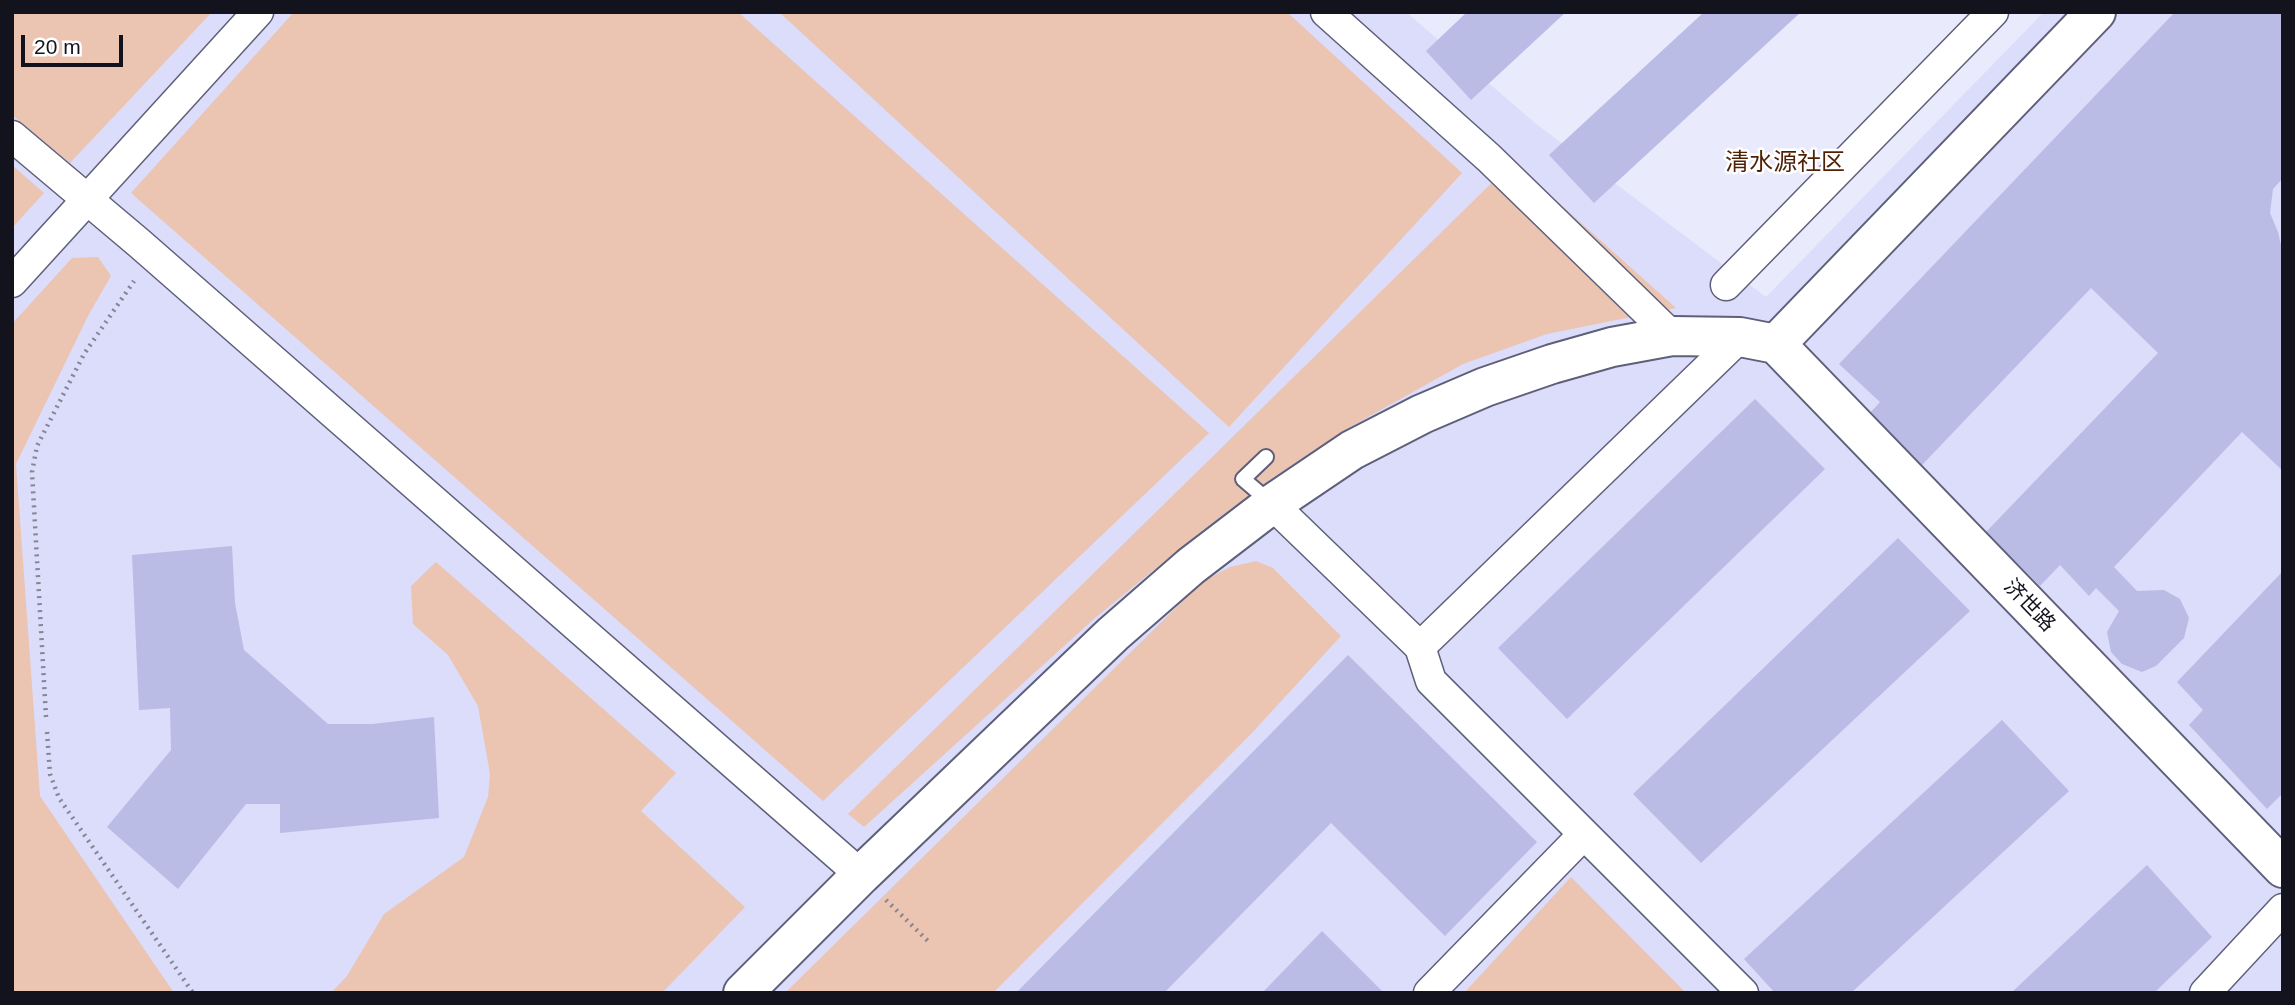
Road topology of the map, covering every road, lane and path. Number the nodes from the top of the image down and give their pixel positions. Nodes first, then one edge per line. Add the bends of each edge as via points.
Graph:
1 (258, 12) edge
2 (1326, 12) edge
3 (1993, 12) edge
4 (2096, 12) edge
5 (12, 136) edge
6 (87, 199) junction
7 (134, 281) dead end
8 (12, 282) edge
9 (1726, 285) dead end
10 (1672, 337) junction
11 (1758, 340) junction
12 (1266, 457) dead end
13 (1272, 503) junction
14 (1420, 647) junction
15 (46, 717) dead end
16 (47, 732) dead end
17 (1583, 835) junction
18 (2283, 868) edge
19 (861, 875) junction
20 (2283, 909) edge
21 (931, 944) dead end
22 (193, 993) edge
23 (743, 993) edge
24 (1429, 993) edge
25 (1743, 993) edge
26 (2205, 993) edge

1 - 6 street
2 - 10 street via 1489,158
3 - 9 street
4 - 11 street
5 - 6 street
6 - 8 street
6 - 19 street
7 - 15 path via 83,354 37,446 32,472
10 - 11 street
10 - 13 street via 1552,364 1422,414 1352,450
11 - 14 street
11 - 18 street, 济世路
12 - 13 lane via 1243,479
13 - 14 street
13 - 19 street via 1113,634
14 - 17 street via 1431,681
16 - 22 path via 50,774 59,798
17 - 24 street
17 - 25 street
19 - 21 path
19 - 23 street
20 - 26 street

